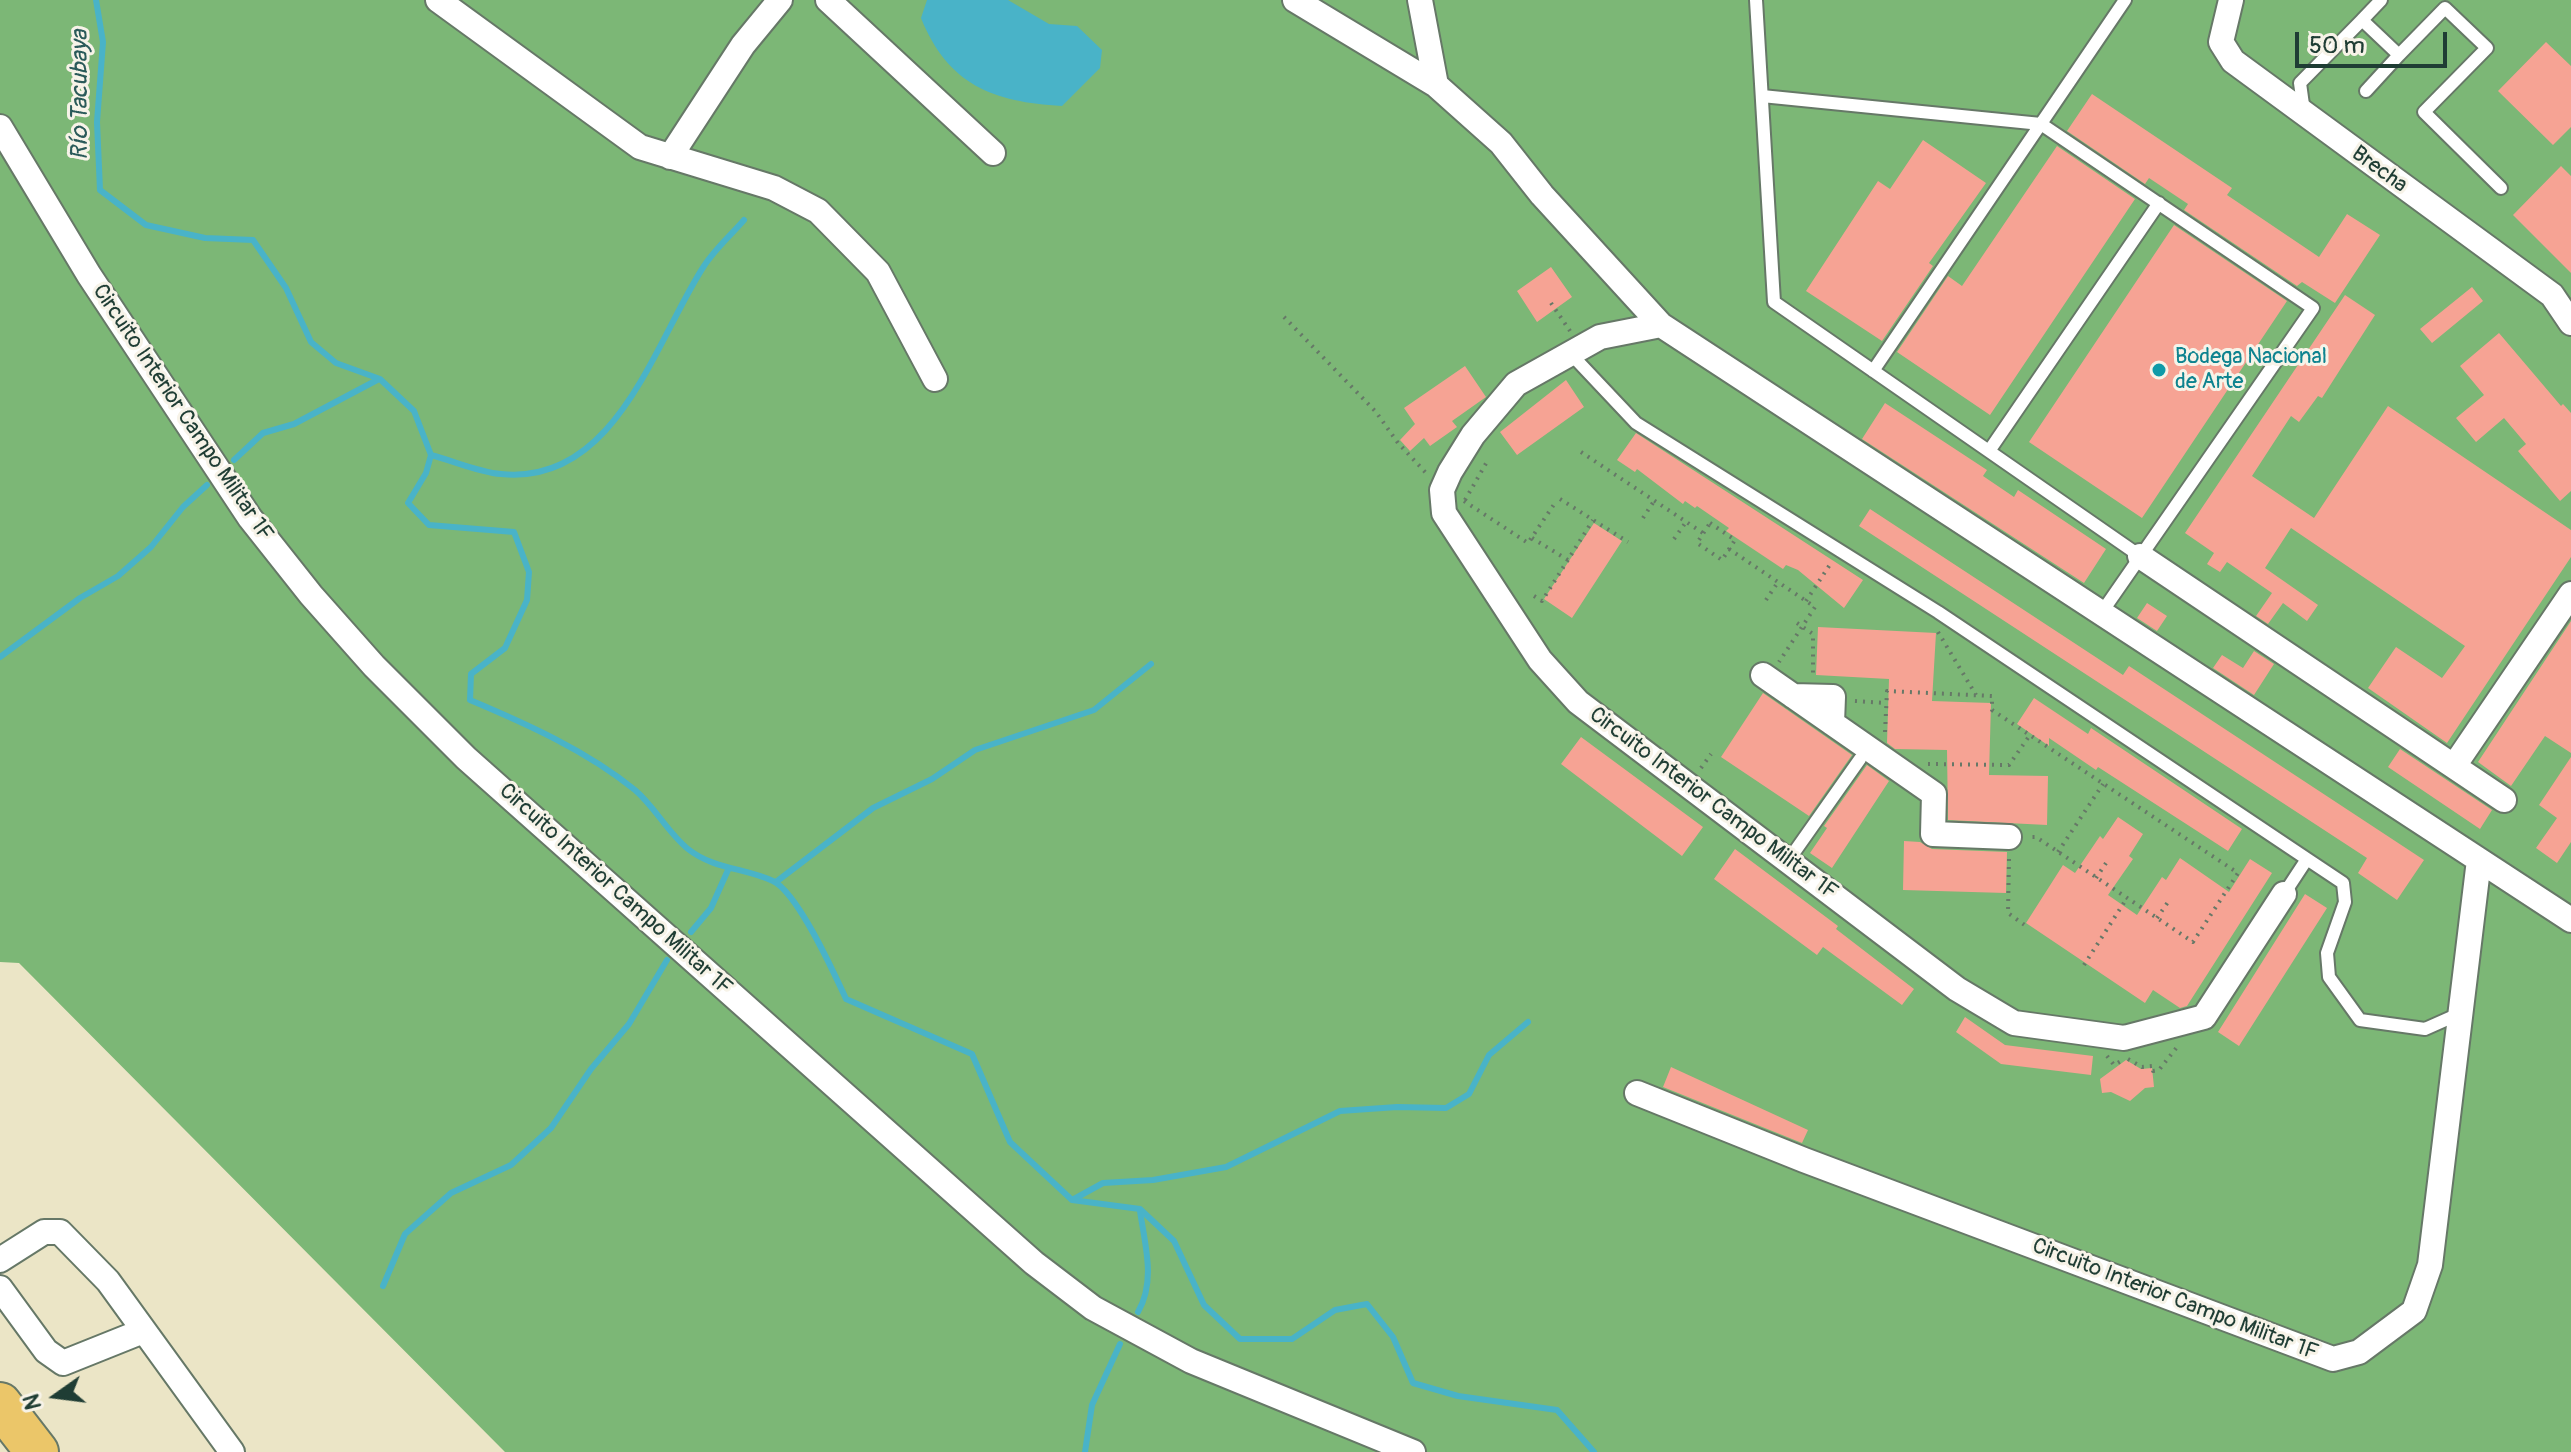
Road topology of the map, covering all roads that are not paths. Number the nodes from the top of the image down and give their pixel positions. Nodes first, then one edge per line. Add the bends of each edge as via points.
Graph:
1 (438, 0) edge
2 (780, 0) edge
3 (828, 0) edge
4 (1295, 0) edge
5 (1420, 0) edge
6 (1756, 0) edge
7 (2125, 0) edge
8 (2231, 0) edge
9 (2381, 0) edge
10 (2362, 20) junction
11 (2399, 55) junction
12 (1436, 85) junction
13 (2366, 91) dead end
14 (1762, 96) junction
15 (2304, 115) junction
16 (2041, 124) junction
17 (0, 127) edge
18 (993, 153) dead end
19 (670, 157) junction
20 (2501, 188) dead end
21 (2159, 203) junction
22 (2571, 323) edge
23 (1661, 325) junction
24 (1572, 344) junction
25 (1873, 371) junction
26 (935, 379) dead end
27 (1989, 451) junction
28 (2140, 556) junction
29 (2571, 594) edge
30 (2102, 612) junction
31 (1766, 677) road end
32 (1878, 760) junction
33 (2454, 766) junction
34 (2504, 800) dead end
35 (2009, 837) road end
36 (2307, 859) junction
37 (2479, 860) junction
38 (1788, 861) junction
39 (2284, 894) joint
40 (2571, 920) edge
41 (2461, 1013) junction
42 (1637, 1093) dead end
43 (0, 1260) edge
44 (0, 1288) edge
45 (143, 1331) junction
46 (0, 1404) edge
47 (37, 1452) edge
48 (232, 1452) edge
49 (1413, 1452) edge

1 - 19 street via 640,147
2 - 19 street via 743,45
3 - 18 street
4 - 12 street
5 - 12 street
6 - 14 lane
7 - 16 lane
8 - 15 street, Brecha via 2221,42 2233,61
9 - 10 lane
10 - 11 lane
10 - 15 lane via 2300,83
11 - 13 lane
11 - 20 lane via 2445,8 2487,48 2424,112
12 - 23 street via 1501,143
14 - 16 lane
14 - 25 lane via 1774,302
15 - 22 street, Brecha via 2541,286
16 - 21 lane
16 - 25 lane
17 - 49 street, Circuito Interior Campo Militar 1F via 89,275 250,518 374,666 466,758 1034,1263 1093,1308 1191,1361
19 - 26 street via 774,188 818,211 878,272
21 - 27 lane
21 - 28 lane via 2313,308
23 - 24 street, Circuito Interior Campo Militar 1F
23 - 30 street
24 - 36 lane via 1636,423 1938,612
24 - 38 street, Circuito Interior Campo Militar 1F via 1516,384 1473,435 1442,490 1444,513 1540,660 1578,702
25 - 27 lane
27 - 28 lane
28 - 30 lane
28 - 33 street
29 - 33 street
30 - 37 street
31 - 32 street via 1818,704
32 - 35 street via 1934,794 1933,834
32 - 38 lane
33 - 34 street
36 - 39 lane
36 - 41 lane via 2343,883 2345,902 2327,953 2329,977 2360,1020 2425,1029
37 - 40 street
37 - 41 street, Circuito Interior Campo Militar 1F
38 - 39 street, Circuito Interior Campo Militar 1F via 1957,989 2014,1023 2124,1038 2204,1017
41 - 42 street, Circuito Interior Campo Militar 1F via 2430,1265 2414,1311 2359,1352 2333,1359
43 - 45 street via 44,1232 60,1232 108,1281
44 - 45 street via 46,1351 63,1363
45 - 48 street
46 - 47 highway

